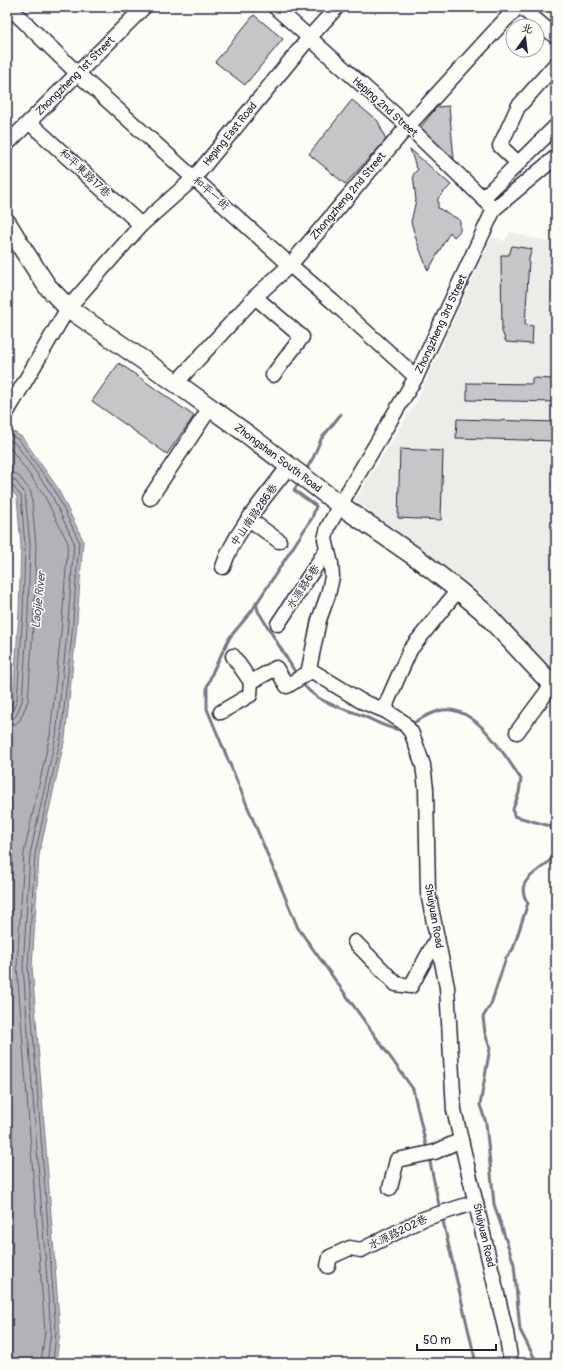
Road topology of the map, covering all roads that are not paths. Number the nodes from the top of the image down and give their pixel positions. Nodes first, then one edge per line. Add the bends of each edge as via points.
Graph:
1 (144, 7) edge
2 (275, 7) edge
3 (337, 7) edge
4 (519, 7) edge
5 (7, 8) edge
6 (556, 37) edge
7 (309, 38) junction
8 (556, 64) edge
9 (77, 73) junction
10 (29, 122) junction
11 (408, 126) junction
12 (556, 126) edge
13 (7, 144) edge
14 (556, 157) edge
15 (518, 163) junction
16 (194, 178) junction
17 (483, 198) junction
18 (494, 209) junction
19 (7, 223) edge
20 (141, 225) junction
21 (290, 265) junction
22 (255, 297) junction
23 (68, 308) junction
24 (273, 375) dead end
25 (416, 377) junction
26 (176, 383) junction
27 (210, 408) junction
28 (7, 412) edge
29 (289, 466) junction
30 (150, 498) dead end
31 (340, 505) junction
32 (249, 519) junction
33 (279, 541) dead end
34 (327, 549) junction
35 (223, 567) dead end
36 (458, 590) junction
37 (278, 624) dead end
38 (233, 656) dead end
39 (308, 673) junction
40 (554, 687) edge
41 (250, 689) junction
42 (386, 711) junction
43 (221, 712) dead end
44 (517, 732) dead end
45 (437, 938) junction
46 (355, 942) dead end
47 (461, 1140) junction
48 (390, 1188) dead end
49 (476, 1202) junction
50 (328, 1266) dead end
51 (511, 1363) edge

1 - 9 street, Zhongzheng 1st Street
2 - 7 street, Heping 2nd Street
3 - 7 street, Heping East Road
4 - 6 street
4 - 11 street, Zhongzheng 2nd Street via 504,20
5 - 9 street, 和平一街 via 12,9
7 - 11 street, Heping 2nd Street
7 - 16 street, Heping East Road
8 - 15 street via 518,107 500,146
9 - 10 street, Zhongzheng 1st Street
9 - 16 street, 和平一街
10 - 13 street, Zhongzheng 1st Street
10 - 20 street, 和平東路17巷
11 - 17 street, Heping 2nd Street
11 - 21 street, Zhongzheng 2nd Street
12 - 15 street
14 - 18 street, Zhongzheng 3rd Street
15 - 17 street
16 - 20 street, Heping East Road
16 - 21 street, 和平一街
17 - 18 street, Heping 2nd Street
18 - 25 street, Zhongzheng 3rd Street
19 - 23 main road, Zhongshan South Road via 47,286
20 - 23 street, Heping East Road
21 - 22 street, Zhongzheng 2nd Street
21 - 25 street, 和平一街
22 - 24 street via 302,338
22 - 26 street, Zhongzheng 2nd Street
23 - 26 main road, Zhongshan South Road
23 - 28 street, Heping East Road
25 - 31 street, Zhongzheng 3rd Street
26 - 27 main road, Zhongshan South Road
27 - 29 main road, Zhongshan South Road
27 - 30 street
29 - 31 main road, Zhongshan South Road
29 - 32 street, 中山南路286巷
31 - 34 street via 328,527 325,539
31 - 36 main road, Zhongshan South Road via 417,558
32 - 33 street
32 - 35 street, 中山南路286巷 via 226,557
34 - 37 street, 水源路6巷
34 - 39 street via 332,577 315,635
36 - 40 main road, Zhongshan South Road via 484,612
36 - 42 street via 410,650 387,702
38 - 41 street
39 - 41 street via 287,686 276,668
39 - 42 street, Shuiyuan Road
40 - 44 street
41 - 43 street
42 - 45 street, Shuiyuan Road via 403,722 411,732 423,765 426,789 428,893
45 - 46 street via 411,986 396,984
45 - 47 street, Shuiyuan Road via 447,987 454,1110
47 - 48 street via 435,1152 397,1160
47 - 49 street, Shuiyuan Road
49 - 50 street, 水源路202巷 via 423,1219 362,1250 350,1248 330,1257
49 - 51 street, Shuiyuan Road

